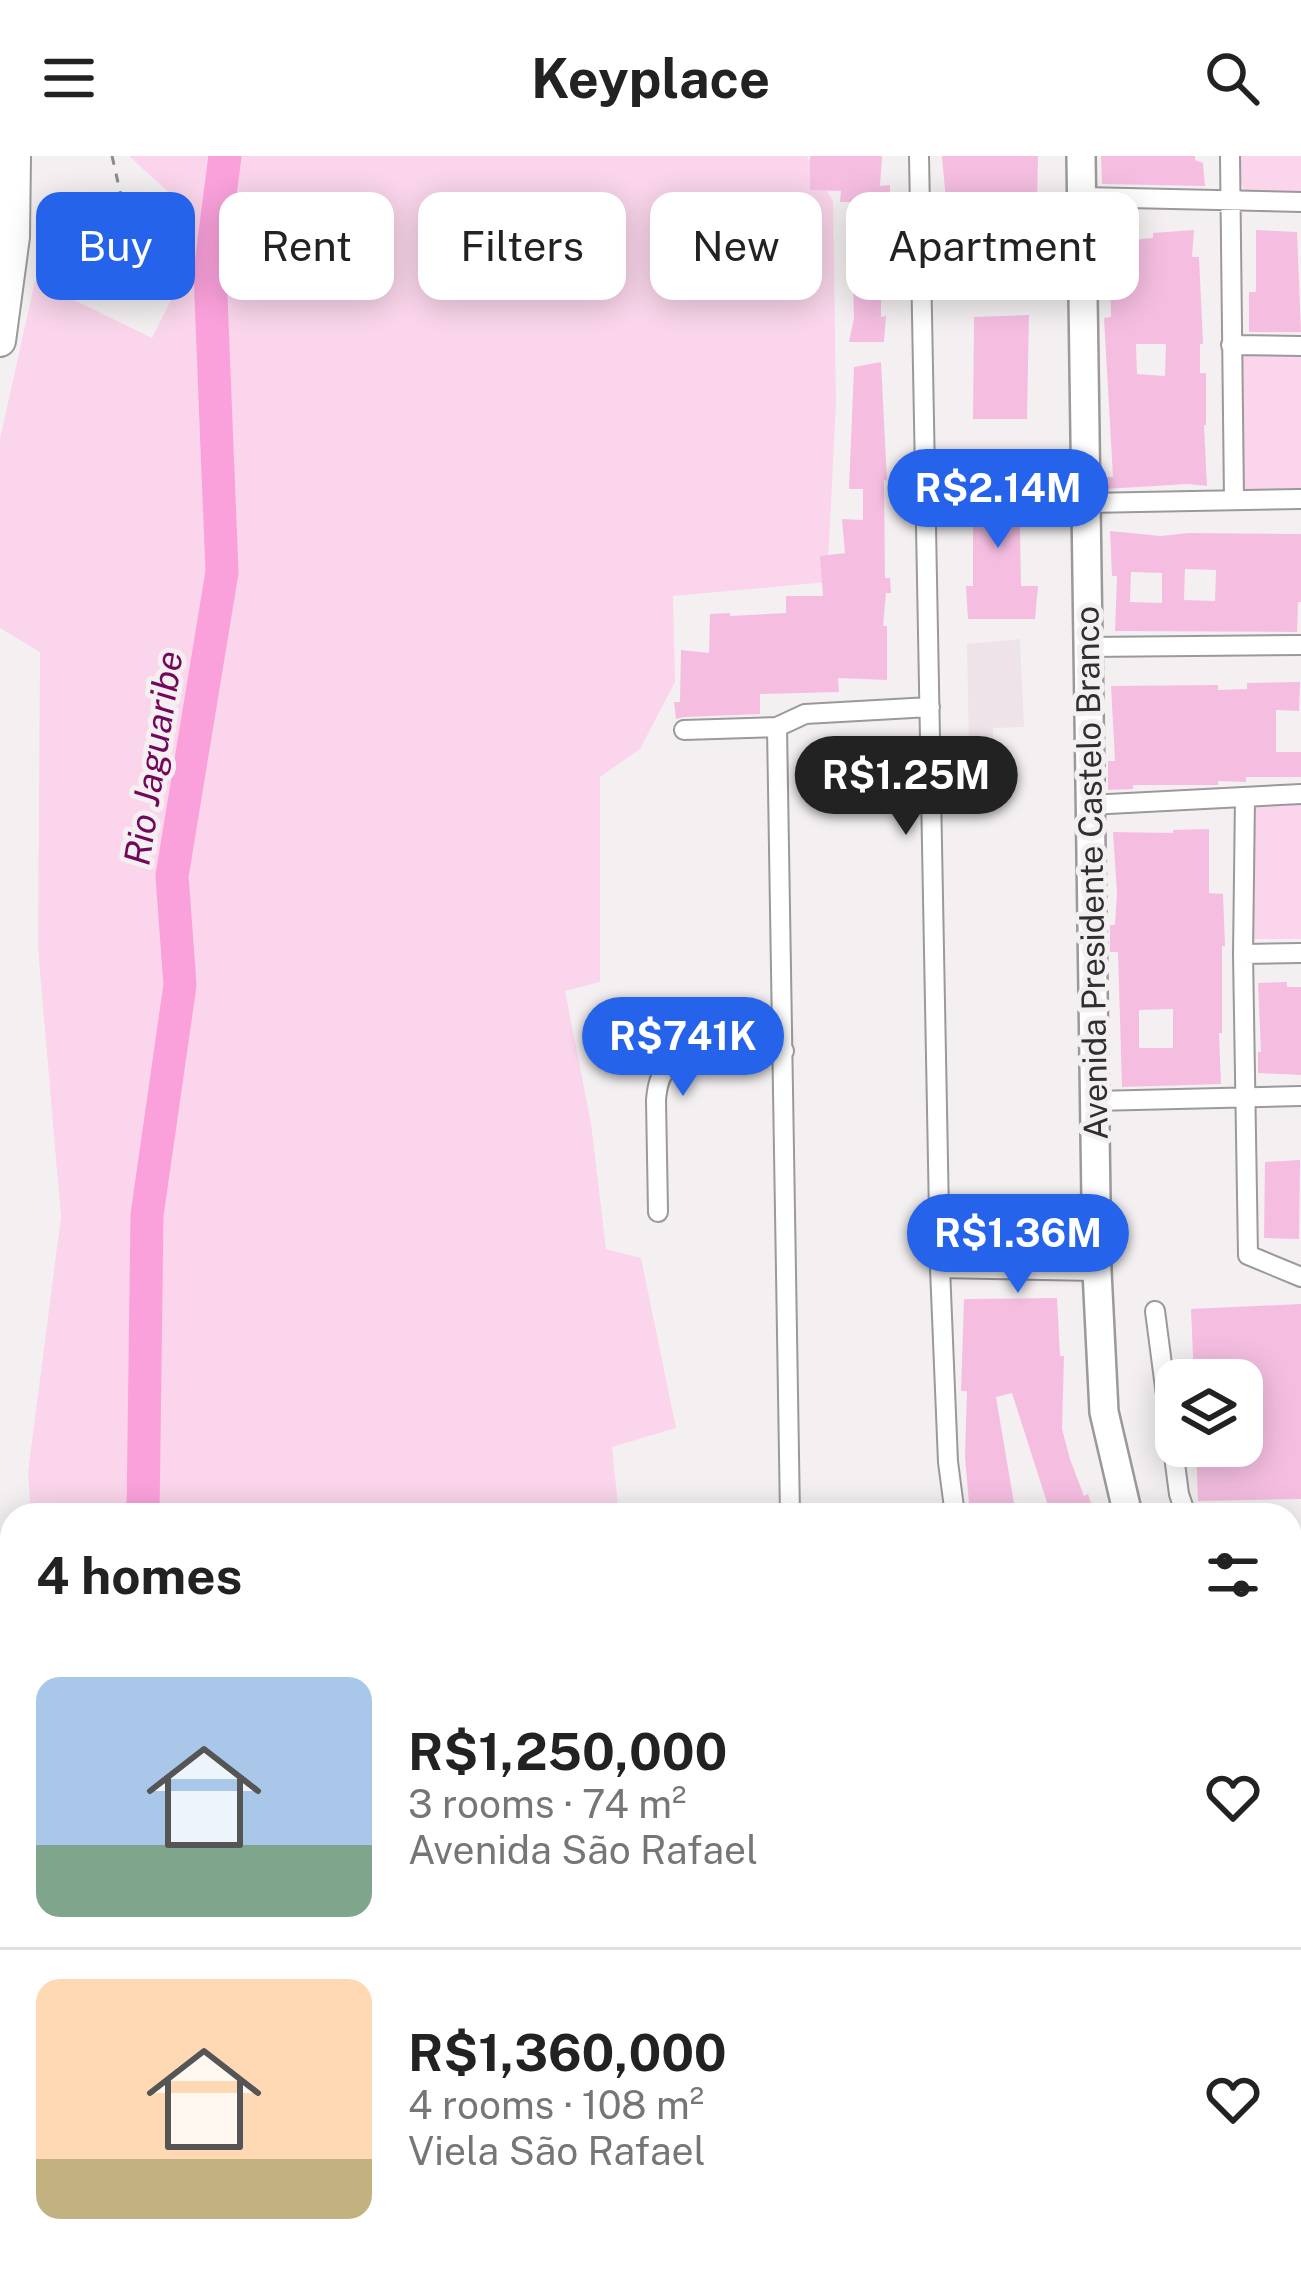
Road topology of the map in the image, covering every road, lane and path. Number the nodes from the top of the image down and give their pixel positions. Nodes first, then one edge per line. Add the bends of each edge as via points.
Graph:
1 (15, 156) edge
2 (112, 156) edge
3 (919, 156) edge
4 (1081, 156) edge
5 (1230, 156) edge
6 (120, 192) edge
7 (1083, 192) edge
8 (1139, 199) edge
9 (1231, 201) junction
10 (1301, 202) edge
11 (14, 237) junction
12 (36, 237) edge
13 (1084, 300) edge
14 (0, 340) edge
15 (1231, 345) junction
16 (1301, 346) edge
17 (1301, 499) edge
18 (1234, 500) junction
19 (1087, 503) junction
20 (1301, 646) edge
21 (1087, 647) junction
22 (931, 706) junction
23 (777, 728) junction
24 (684, 730) dead end
25 (1301, 794) edge
26 (1245, 797) junction
27 (1089, 805) junction
28 (1301, 953) edge
29 (1243, 954) junction
30 (784, 1051) junction
31 (1301, 1096) edge
32 (1246, 1097) junction
33 (1094, 1101) junction
34 (658, 1212) dead end
35 (940, 1268) junction
36 (1097, 1271) junction
37 (1301, 1277) edge
38 (1155, 1311) dead end
39 (790, 1503) edge
40 (953, 1503) edge
41 (1125, 1503) edge
42 (1182, 1503) edge

1 - 11 main road
2 - 6 path
3 - 22 street
4 - 7 main road, Avenida Presidente Castelo Branco
5 - 9 street
8 - 9 street
9 - 10 street
9 - 15 street
11 - 12 path
11 - 14 main road
13 - 19 main road, Avenida Presidente Castelo Branco
15 - 16 street
15 - 18 street
17 - 18 street
18 - 19 street
19 - 21 main road, Avenida Presidente Castelo Branco
20 - 21 street
21 - 27 main road, Avenida Presidente Castelo Branco
22 - 23 street via 805,714
22 - 35 street
23 - 24 street
23 - 30 street
25 - 26 street
26 - 27 street
26 - 29 street
27 - 33 main road, Avenida Presidente Castelo Branco
28 - 29 street
29 - 32 street
30 - 34 street via 681,1060 664,1072 656,1100
30 - 39 street
31 - 32 street
32 - 33 street
32 - 37 street via 1248,1256
33 - 36 main road, Avenida Presidente Castelo Branco
35 - 36 street
35 - 40 street
36 - 41 main road, Avenida Presidente Castelo Branco via 1104,1412
38 - 42 street

